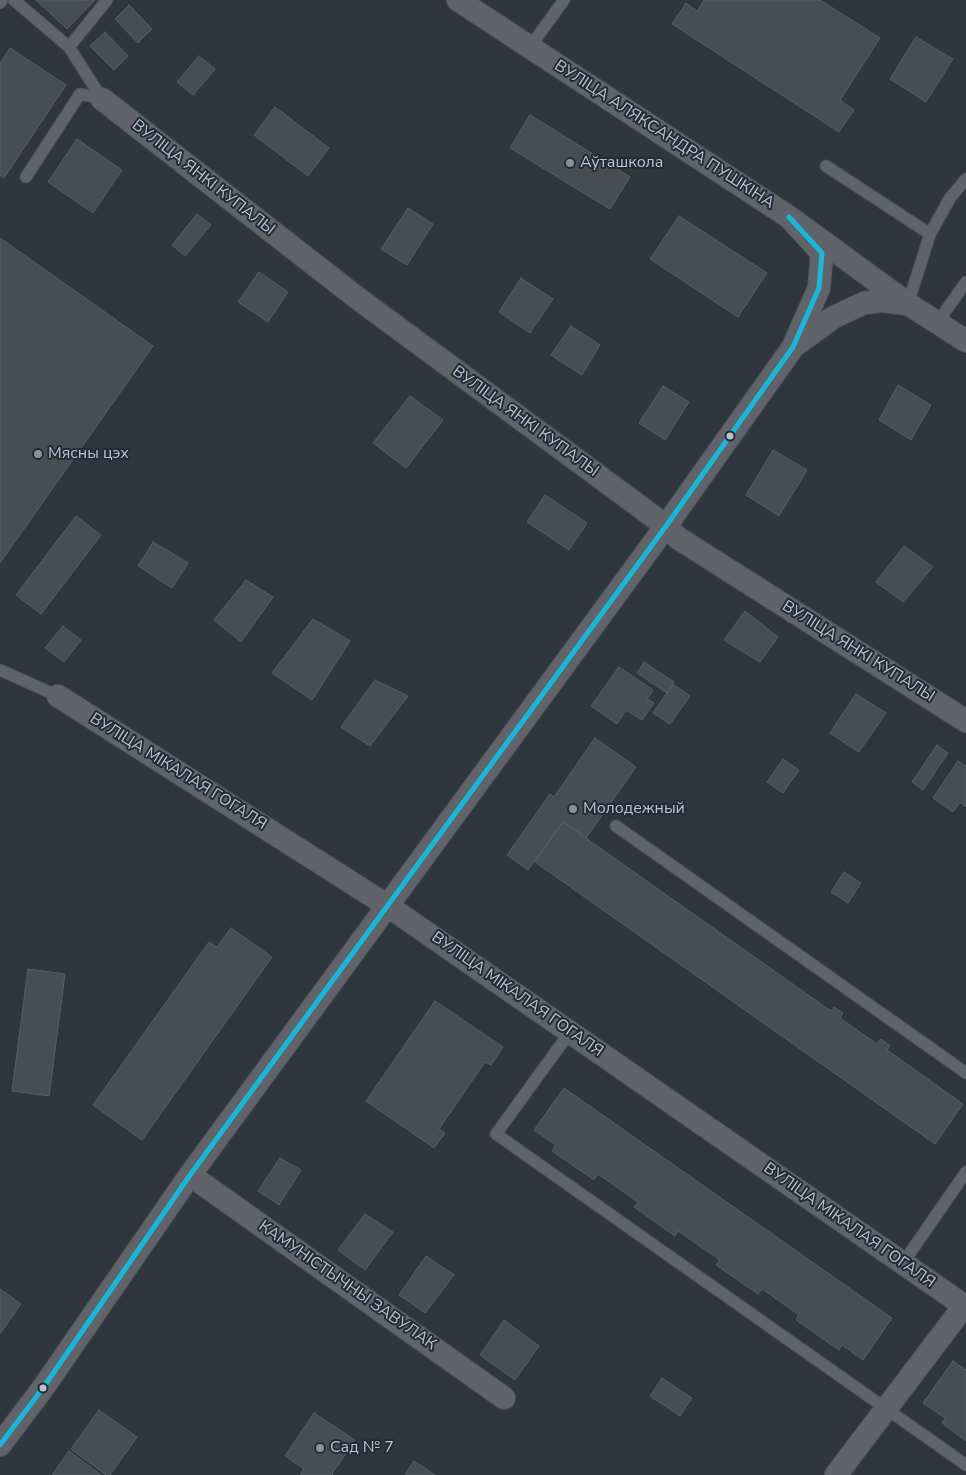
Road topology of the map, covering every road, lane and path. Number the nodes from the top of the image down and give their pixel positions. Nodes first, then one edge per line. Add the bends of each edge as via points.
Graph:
1 (14, 0) edge
2 (107, 0) edge
3 (458, 0) edge
4 (564, 0) edge
5 (69, 47) junction
6 (530, 47) junction
7 (102, 99) junction
8 (826, 166) dead end
9 (26, 177) dead end
10 (966, 179) edge
11 (789, 217) junction
12 (930, 234) junction
13 (966, 282) edge
14 (908, 304) junction
15 (937, 323) junction
16 (966, 341) edge
17 (793, 347) junction
18 (666, 526) junction
19 (0, 670) edge
20 (58, 696) joint
21 (966, 721) edge
22 (616, 826) dead end
23 (388, 906) junction
24 (570, 1032) junction
25 (966, 1072) edge
26 (966, 1172) edge
27 (190, 1175) junction
28 (903, 1263) junction
29 (965, 1306) edge
30 (504, 1398) dead end
31 (886, 1408) junction
32 (0, 1445) edge
33 (966, 1465) edge
34 (836, 1475) edge

1 - 5 lane
2 - 5 lane
3 - 6 street, ВУЛІЦА АЛЯКСАНДРА ПУШКІНА
4 - 6 lane
5 - 7 lane
6 - 11 street, ВУЛІЦА АЛЯКСАНДРА ПУШКІНА
7 - 9 lane via 80,94
7 - 18 street, ВУЛІЦА ЯНКІ КУПАЛЫ via 356,297
8 - 12 lane
10 - 12 lane via 950,198
11 - 14 street, ВУЛІЦА АЛЯКСАНДРА ПУШКІНА
11 - 17 street via 822,253 819,288
12 - 14 lane
13 - 15 lane
14 - 15 street, ВУЛІЦА АЛЯКСАНДРА ПУШКІНА
14 - 17 street via 864,303 834,317
15 - 16 street, ВУЛІЦА АЛЯКСАНДРА ПУШКІНА
17 - 18 street
18 - 21 street, ВУЛІЦА ЯНКІ КУПАЛЫ via 678,538
18 - 23 street
19 - 20 lane
20 - 23 street, ВУЛІЦА МІКАЛАЯ ГОГАЛЯ
22 - 25 lane
23 - 24 street, ВУЛІЦА МІКАЛАЯ ГОГАЛЯ
23 - 27 street
24 - 28 street, ВУЛІЦА МІКАЛАЯ ГОГАЛЯ
24 - 31 lane via 496,1134
26 - 28 lane
27 - 30 street, КАМУНІСТЫЧНЫ ЗАВУЛАК
27 - 32 street
28 - 29 street, ВУЛІЦА МІКАЛАЯ ГОГАЛЯ
29 - 31 street
31 - 33 lane
31 - 34 street

